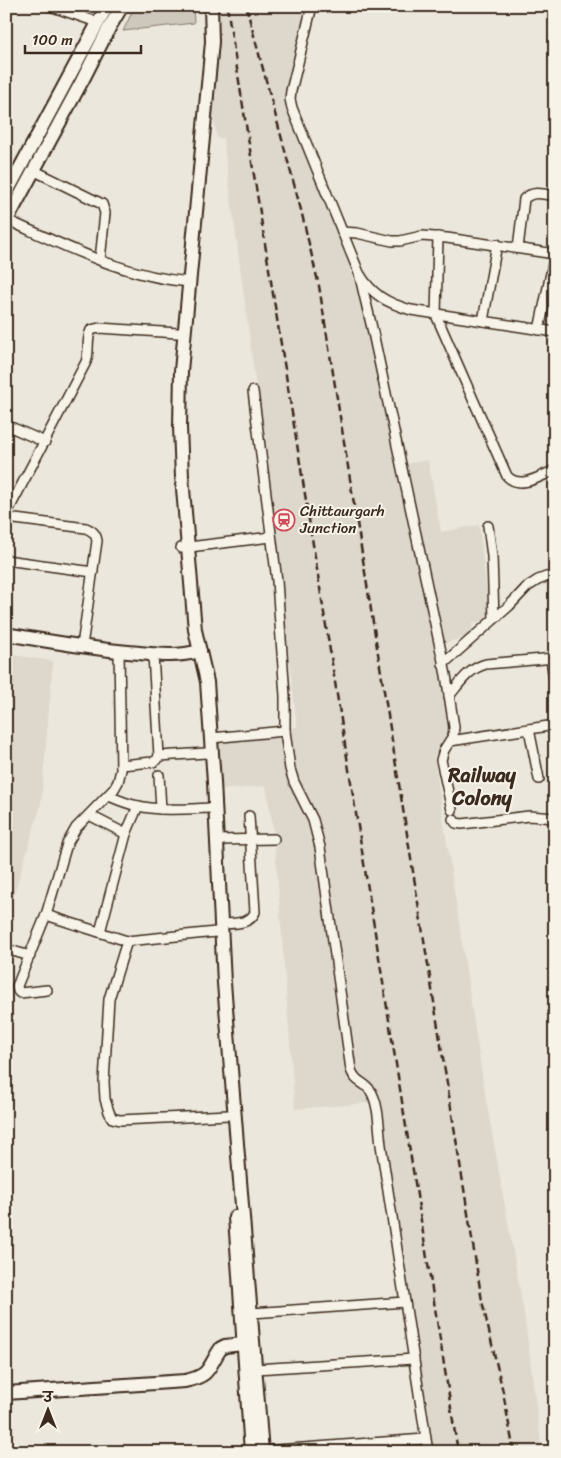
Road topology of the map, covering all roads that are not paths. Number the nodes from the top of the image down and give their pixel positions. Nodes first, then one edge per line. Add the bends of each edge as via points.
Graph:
1 (50, 6) edge
2 (107, 6) edge
3 (122, 6) edge
4 (203, 6) edge
5 (211, 6) edge
6 (312, 6) edge
7 (97, 22) junction
8 (33, 170) junction
9 (6, 194) edge
10 (555, 196) edge
11 (7, 221) edge
12 (342, 232) junction
13 (438, 237) junction
14 (498, 244) junction
15 (518, 248) junction
16 (555, 254) edge
17 (100, 260) junction
18 (358, 273) junction
19 (186, 282) junction
20 (436, 315) junction
21 (483, 321) junction
22 (539, 330) junction
23 (555, 332) edge
24 (178, 333) junction
25 (253, 391) dead end
26 (6, 425) edge
27 (45, 442) junction
28 (555, 470) edge
29 (7, 515) edge
30 (488, 526) dead end
31 (271, 537) junction
32 (184, 548) junction
33 (6, 560) edge
34 (93, 572) junction
35 (555, 576) edge
36 (494, 619) junction
37 (6, 634) edge
38 (82, 646) junction
39 (119, 651) junction
40 (197, 652) junction
41 (153, 654) junction
42 (553, 659) edge
43 (444, 664) junction
44 (555, 685) edge
45 (450, 696) junction
46 (555, 725) edge
47 (529, 729) junction
48 (286, 731) junction
49 (211, 738) junction
50 (450, 741) junction
51 (206, 754) junction
52 (159, 756) junction
53 (121, 765) junction
54 (159, 774) dead end
55 (538, 779) dead end
56 (109, 796) junction
57 (138, 806) junction
58 (209, 808) junction
59 (161, 809) junction
60 (89, 815) junction
61 (249, 816) dead end
62 (555, 818) edge
63 (126, 834) junction
64 (274, 839) dead end
65 (217, 840) junction
66 (251, 840) junction
67 (46, 915) junction
68 (219, 928) junction
69 (100, 932) junction
70 (127, 941) junction
71 (6, 949) edge
72 (30, 956) junction
73 (47, 990) dead end
74 (229, 1114) junction
75 (405, 1302) junction
76 (252, 1313) junction
77 (249, 1343) junction
78 (414, 1359) junction
79 (256, 1369) junction
80 (6, 1393) edge
81 (426, 1439) junction
82 (365, 1448) edge
83 (251, 1452) edge
84 (262, 1452) edge
85 (428, 1452) edge

1 - 7 street
2 - 7 main road
3 - 8 main road
4 - 19 main road via 205,42
5 - 19 main road via 212,42
6 - 12 street via 290,99
7 - 9 main road
8 - 11 main road
8 - 17 street via 102,204
10 - 15 street via 536,193 526,196
11 - 17 street
12 - 13 street via 392,241
12 - 18 street
13 - 14 street
13 - 20 street
14 - 15 street
14 - 21 street
15 - 16 street
16 - 22 street
17 - 19 street via 134,272
18 - 20 street via 366,286 392,304
18 - 43 street
19 - 24 main road
19 - 32 main road via 180,399
20 - 21 street
20 - 28 street via 507,476 521,483
21 - 22 street
22 - 23 street
24 - 27 street via 91,330 86,362
24 - 32 main road via 173,426
25 - 31 street
26 - 27 street
27 - 29 street
29 - 34 street via 91,530 97,541
30 - 36 street
31 - 32 street
31 - 48 street via 286,696
32 - 40 main road
33 - 34 street
34 - 38 street
35 - 36 street via 532,583
36 - 43 street
37 - 38 main road
38 - 39 main road
39 - 41 main road
39 - 53 street
40 - 41 main road via 167,656
40 - 49 main road via 207,682
40 - 51 main road
41 - 52 street
42 - 44 street
42 - 45 street via 479,666 467,674
43 - 45 street
45 - 50 street via 454,727
46 - 47 street
47 - 50 street
47 - 55 street
48 - 49 street
48 - 75 street via 290,769 313,820 320,847 350,1070 355,1079 371,1092 376,1109
49 - 65 main road
50 - 62 street via 441,760 456,822 529,816
51 - 52 street
51 - 58 main road
52 - 53 street via 153,762
53 - 56 street via 118,782
54 - 59 street
56 - 57 street
56 - 60 street
57 - 59 street
57 - 63 street
58 - 59 street
58 - 68 main road
60 - 63 street
60 - 67 street via 67,844
61 - 66 street
63 - 69 street
64 - 66 street
65 - 66 street
65 - 68 main road
66 - 68 street via 254,916 245,922
67 - 69 street
67 - 72 street
68 - 70 street
68 - 74 main road
68 - 76 main road
69 - 70 street
70 - 74 street via 109,1000 104,1082 105,1099 112,1118
71 - 72 street
72 - 73 street via 19,980 18,991
74 - 77 main road
75 - 76 street
75 - 78 street
76 - 77 main road
77 - 79 main road
77 - 80 main road via 221,1348 200,1378
77 - 83 main road
78 - 79 street
78 - 81 street
79 - 84 main road
81 - 82 street
81 - 85 street
82 - 84 street

